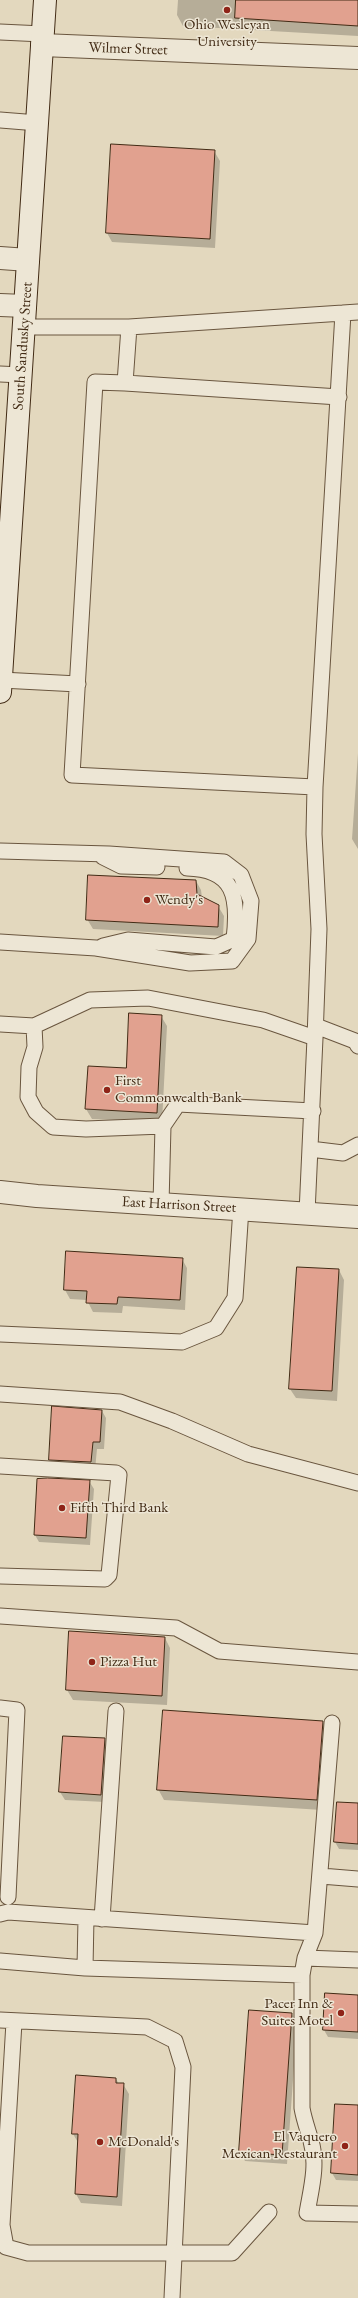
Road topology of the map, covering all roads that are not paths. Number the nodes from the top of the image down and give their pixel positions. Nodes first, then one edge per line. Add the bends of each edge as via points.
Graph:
1 (45, 0) edge
2 (0, 32) edge
3 (43, 40) junction
4 (358, 58) edge
5 (0, 120) edge
6 (38, 123) junction
7 (0, 258) edge
8 (28, 260) junction
9 (0, 305) edge
10 (358, 312) edge
11 (342, 313) junction
12 (25, 316) junction
13 (129, 327) junction
14 (10, 375) edge
15 (125, 383) junction
16 (339, 397) junction
17 (3, 594) edge
18 (78, 684) junction
19 (0, 686) edge
20 (315, 787) junction
21 (0, 851) edge
22 (0, 942) edge
23 (0, 1024) edge
24 (34, 1026) junction
25 (316, 1032) junction
26 (358, 1046) edge
27 (313, 1111) junction
28 (163, 1126) junction
29 (358, 1145) edge
30 (310, 1149) junction
31 (0, 1192) edge
32 (161, 1204) junction
33 (241, 1208) junction
34 (307, 1213) junction
35 (358, 1217) edge
36 (0, 1334) edge
37 (0, 1394) edge
38 (0, 1466) edge
39 (358, 1484) edge
40 (0, 1576) edge
41 (0, 1616) edge
42 (358, 1662) edge
43 (0, 1708) edge
44 (116, 1711) dead end
45 (332, 1723) dead end
46 (320, 1876) junction
47 (358, 1879) edge
48 (8, 1897) dead end
49 (0, 1914) edge
50 (86, 1918) junction
51 (102, 1919) junction
52 (316, 1933) junction
53 (305, 1958) junction
54 (358, 1960) edge
55 (0, 1961) edge
56 (85, 1968) junction
57 (302, 1975) junction
58 (7, 2021) edge
59 (269, 2212) dead end
60 (358, 2214) edge
61 (174, 2252) junction
62 (172, 2298) edge

1 - 3 street, South Sandusky Street
2 - 3 lane
3 - 4 street, Wilmer Street
3 - 6 street, South Sandusky Street
5 - 6 lane
6 - 8 street, South Sandusky Street
7 - 8 street
8 - 12 street, South Sandusky Street
9 - 12 street
10 - 11 lane
11 - 13 lane
11 - 16 lane
12 - 13 lane
12 - 14 street, South Sandusky Street
13 - 15 lane
14 - 17 street, South Sandusky Street
15 - 16 lane
15 - 18 lane via 95,382
16 - 20 lane
17 - 19 street, South Sandusky Street
18 - 19 lane
18 - 20 lane via 72,775
20 - 25 lane via 314,834 319,929
21 - 22 lane via 224,862 241,875 251,901 248,939 232,961 190,963 96,948
23 - 24 lane
24 - 25 lane via 90,1000 148,998
24 - 28 lane via 35,1046 29,1067 28,1097 36,1112 53,1127 86,1129
25 - 26 lane via 355,1041
25 - 27 lane
27 - 28 lane via 178,1104
27 - 30 lane
28 - 32 lane
29 - 30 lane via 343,1153
30 - 34 lane
31 - 32 street, East Harrison Street
32 - 33 street, East Harrison Street
33 - 34 street, East Harrison Street
33 - 36 lane via 235,1298 216,1328 182,1342
34 - 35 street, East Harrison Street
37 - 39 lane via 120,1402 248,1454
38 - 40 lane via 116,1472 119,1475 109,1575 105,1579
41 - 42 lane via 176,1628 219,1651
43 - 48 lane via 17,1710
44 - 51 lane
45 - 46 lane
46 - 47 lane
46 - 52 lane
49 - 50 lane via 8,1912
50 - 51 lane
50 - 56 lane
51 - 52 lane
52 - 53 lane
53 - 54 lane
53 - 57 lane
55 - 56 lane
56 - 57 lane
57 - 60 lane via 302,2108 305,2126 312,2142 315,2170 307,2213
58 - 61 lane via 148,2027 175,2040 182,2067
58 - 61 lane via 2,2224 6,2247 28,2253
59 - 61 lane via 232,2253
61 - 62 lane

